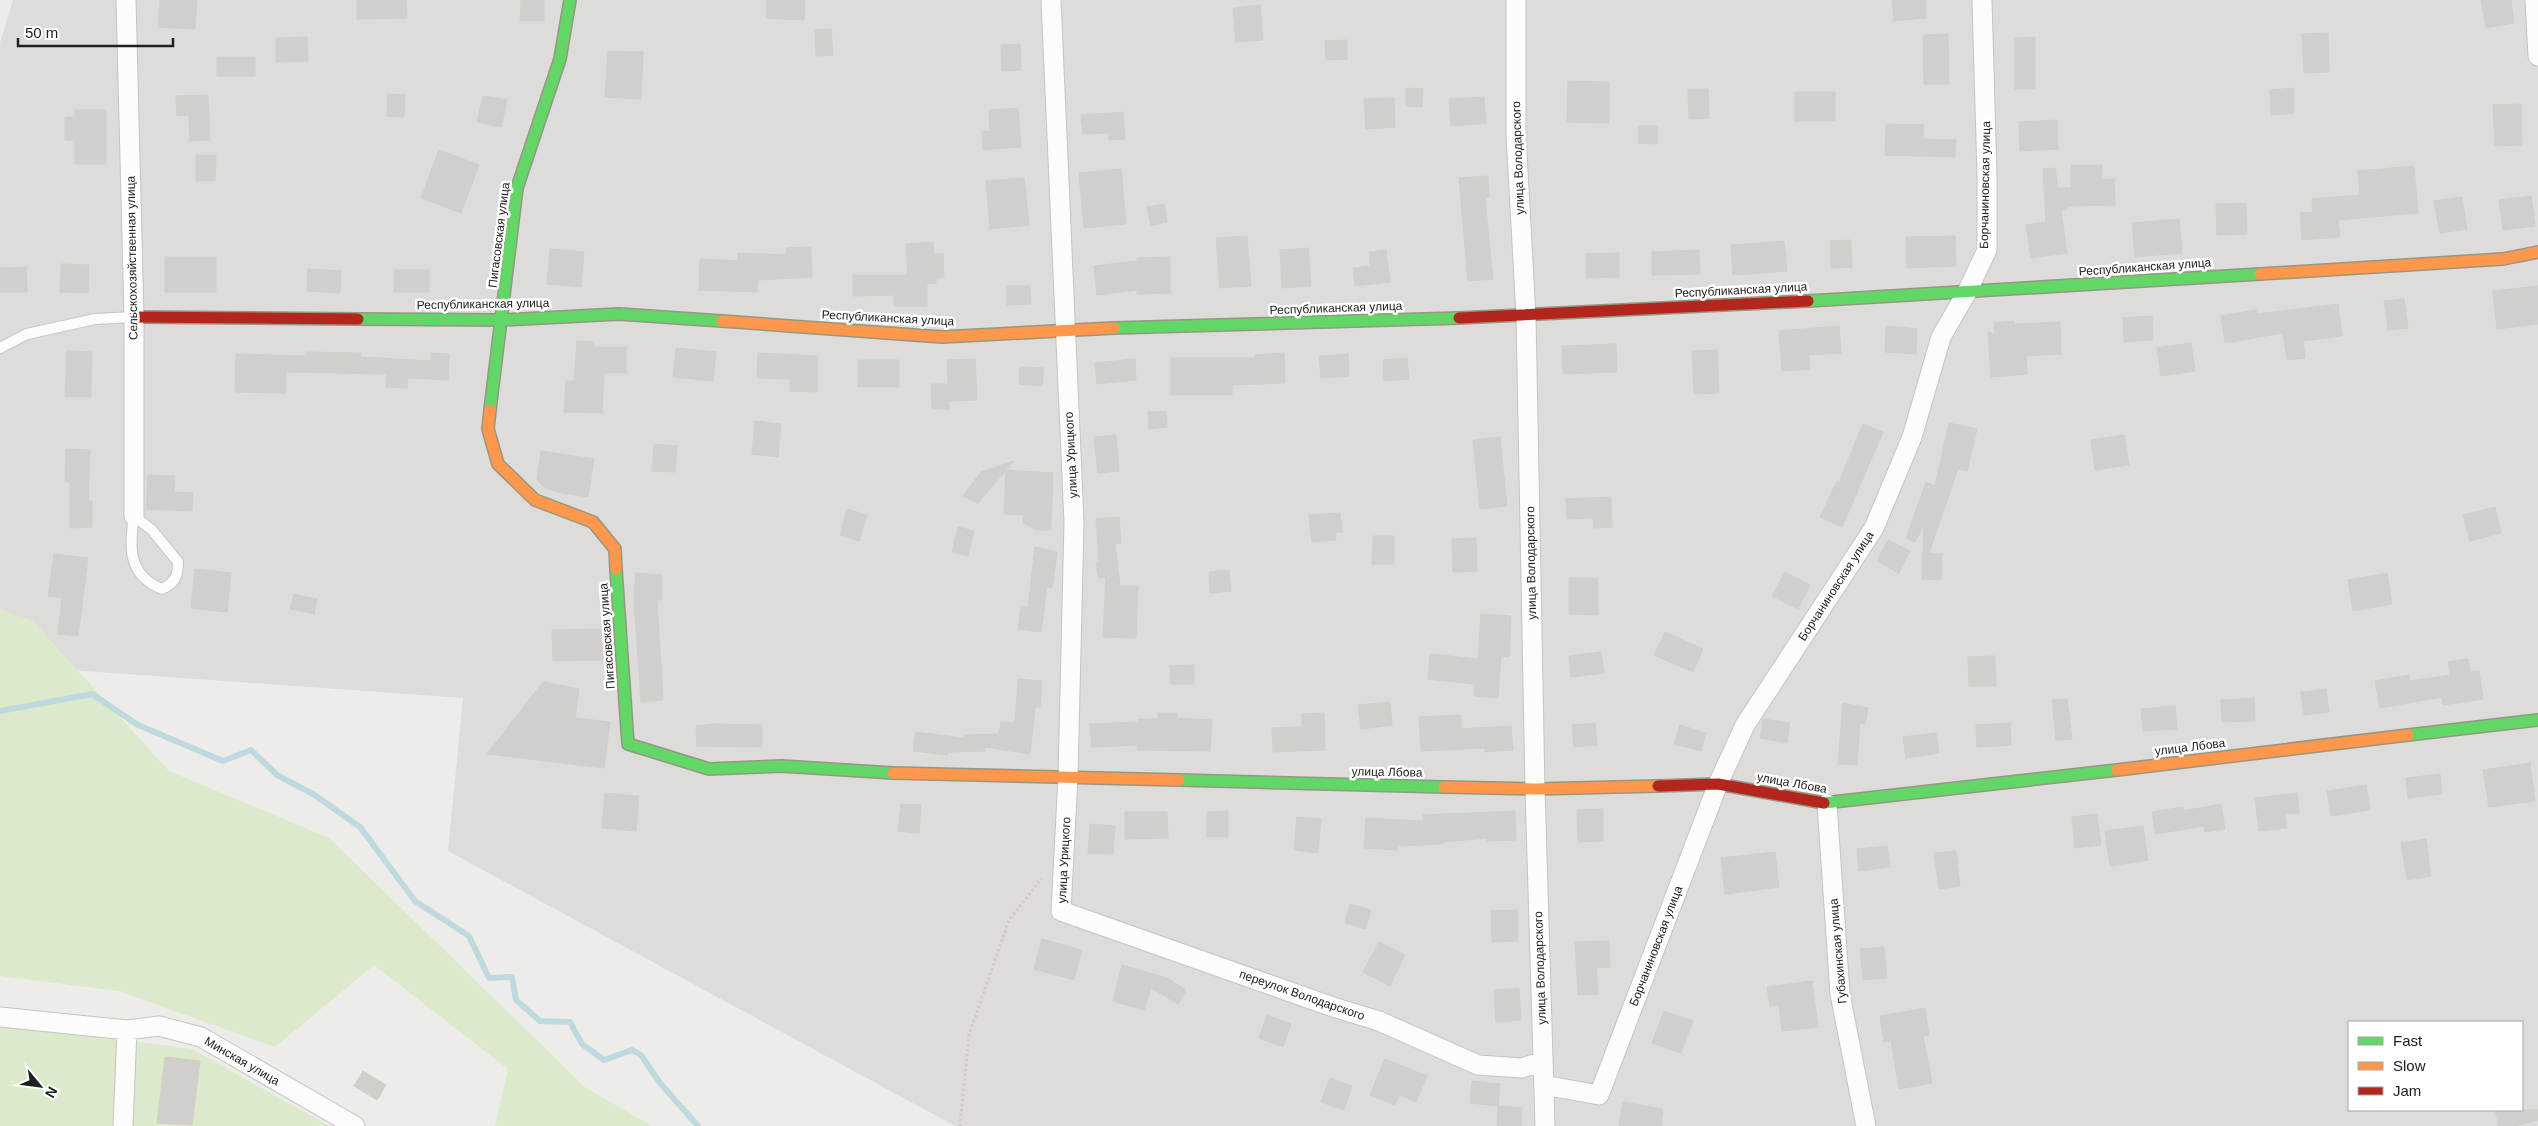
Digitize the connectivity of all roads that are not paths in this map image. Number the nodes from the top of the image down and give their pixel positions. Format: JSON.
{"nodes":[{"id":1,"x":126,"y":0,"type":"edge"},
{"id":2,"x":570,"y":0,"type":"edge"},
{"id":3,"x":1051,"y":0,"type":"edge"},
{"id":4,"x":1516,"y":0,"type":"edge"},
{"id":5,"x":1982,"y":0,"type":"edge"},
{"id":6,"x":2535,"y":0,"type":"edge"},
{"id":7,"x":2538,"y":56,"type":"edge"},
{"id":8,"x":2538,"y":252,"type":"edge"},
{"id":9,"x":1967,"y":292,"type":"junction"},
{"id":10,"x":1526,"y":316,"type":"junction"},
{"id":11,"x":134,"y":317,"type":"junction"},
{"id":12,"x":502,"y":320,"type":"junction"},
{"id":13,"x":1065,"y":330,"type":"junction"},
{"id":14,"x":0,"y":348,"type":"edge"},
{"id":15,"x":134,"y":516,"type":"junction"},
{"id":16,"x":2538,"y":720,"type":"edge"},
{"id":17,"x":628,"y":744,"type":"joint"},
{"id":18,"x":1068,"y":777,"type":"junction"},
{"id":19,"x":1718,"y":784,"type":"junction"},
{"id":20,"x":1535,"y":789,"type":"junction"},
{"id":21,"x":1827,"y":804,"type":"junction"},
{"id":22,"x":1061,"y":911,"type":"joint"},
{"id":23,"x":0,"y":1017,"type":"edge"},
{"id":24,"x":127,"y":1030,"type":"junction"},
{"id":25,"x":1543,"y":1061,"type":"junction"},
{"id":26,"x":1544,"y":1085,"type":"junction"},
{"id":27,"x":123,"y":1126,"type":"edge"},
{"id":28,"x":355,"y":1126,"type":"edge"},
{"id":29,"x":1545,"y":1126,"type":"edge"},
{"id":30,"x":1866,"y":1126,"type":"edge"}],
"edges":[{"from":1,"to":11,"type":"street","name":"Сельскохозяйственная улица"},
{"from":2,"to":12,"type":"street","name":"Пигасовская улица"},
{"from":3,"to":13,"type":"street","name":"улица Урицкого"},
{"from":4,"to":10,"type":"street","name":"улица Володарского"},
{"from":5,"to":9,"type":"street","name":"Борчаниновская улица"},
{"from":6,"to":7,"type":"street"},
{"from":8,"to":9,"type":"street","name":"Республиканская улица"},
{"from":9,"to":10,"type":"street","name":"Республиканская улица"},
{"from":9,"to":19,"type":"street","name":"Борчаниновская улица"},
{"from":10,"to":13,"type":"street","name":"Республиканская улица"},
{"from":10,"to":20,"type":"street","name":"улица Володарского"},
{"from":11,"to":12,"type":"street","name":"Республиканская улица"},
{"from":11,"to":14,"type":"lane"},
{"from":11,"to":15,"type":"street","name":"Сельскохозяйственная улица"},
{"from":12,"to":13,"type":"street","name":"Республиканская улица"},
{"from":12,"to":17,"type":"street","name":"Пигасовская улица"},
{"from":13,"to":18,"type":"street","name":"улица Урицкого"},
{"from":15,"to":15,"type":"lane"},
{"from":16,"to":21,"type":"street","name":"улица Лбова"},
{"from":17,"to":18,"type":"street","name":"улица Лбова"},
{"from":18,"to":20,"type":"street","name":"улица Лбова"},
{"from":18,"to":22,"type":"street","name":"улица Урицкого"},
{"from":19,"to":20,"type":"street","name":"улица Лбова"},
{"from":19,"to":21,"type":"street","name":"улица Лбова"},
{"from":19,"to":26,"type":"street","name":"Борчаниновская улица"},
{"from":20,"to":25,"type":"street","name":"улица Володарского"},
{"from":21,"to":30,"type":"street","name":"Губахинская улица"},
{"from":22,"to":25,"type":"street","name":"переулок Володарского"},
{"from":23,"to":24,"type":"street","name":"Минская улица"},
{"from":24,"to":27,"type":"street"},
{"from":24,"to":28,"type":"street","name":"Минская улица"},
{"from":25,"to":26,"type":"street","name":"улица Володарского"},
{"from":26,"to":29,"type":"street","name":"улица Володарского"}]}
